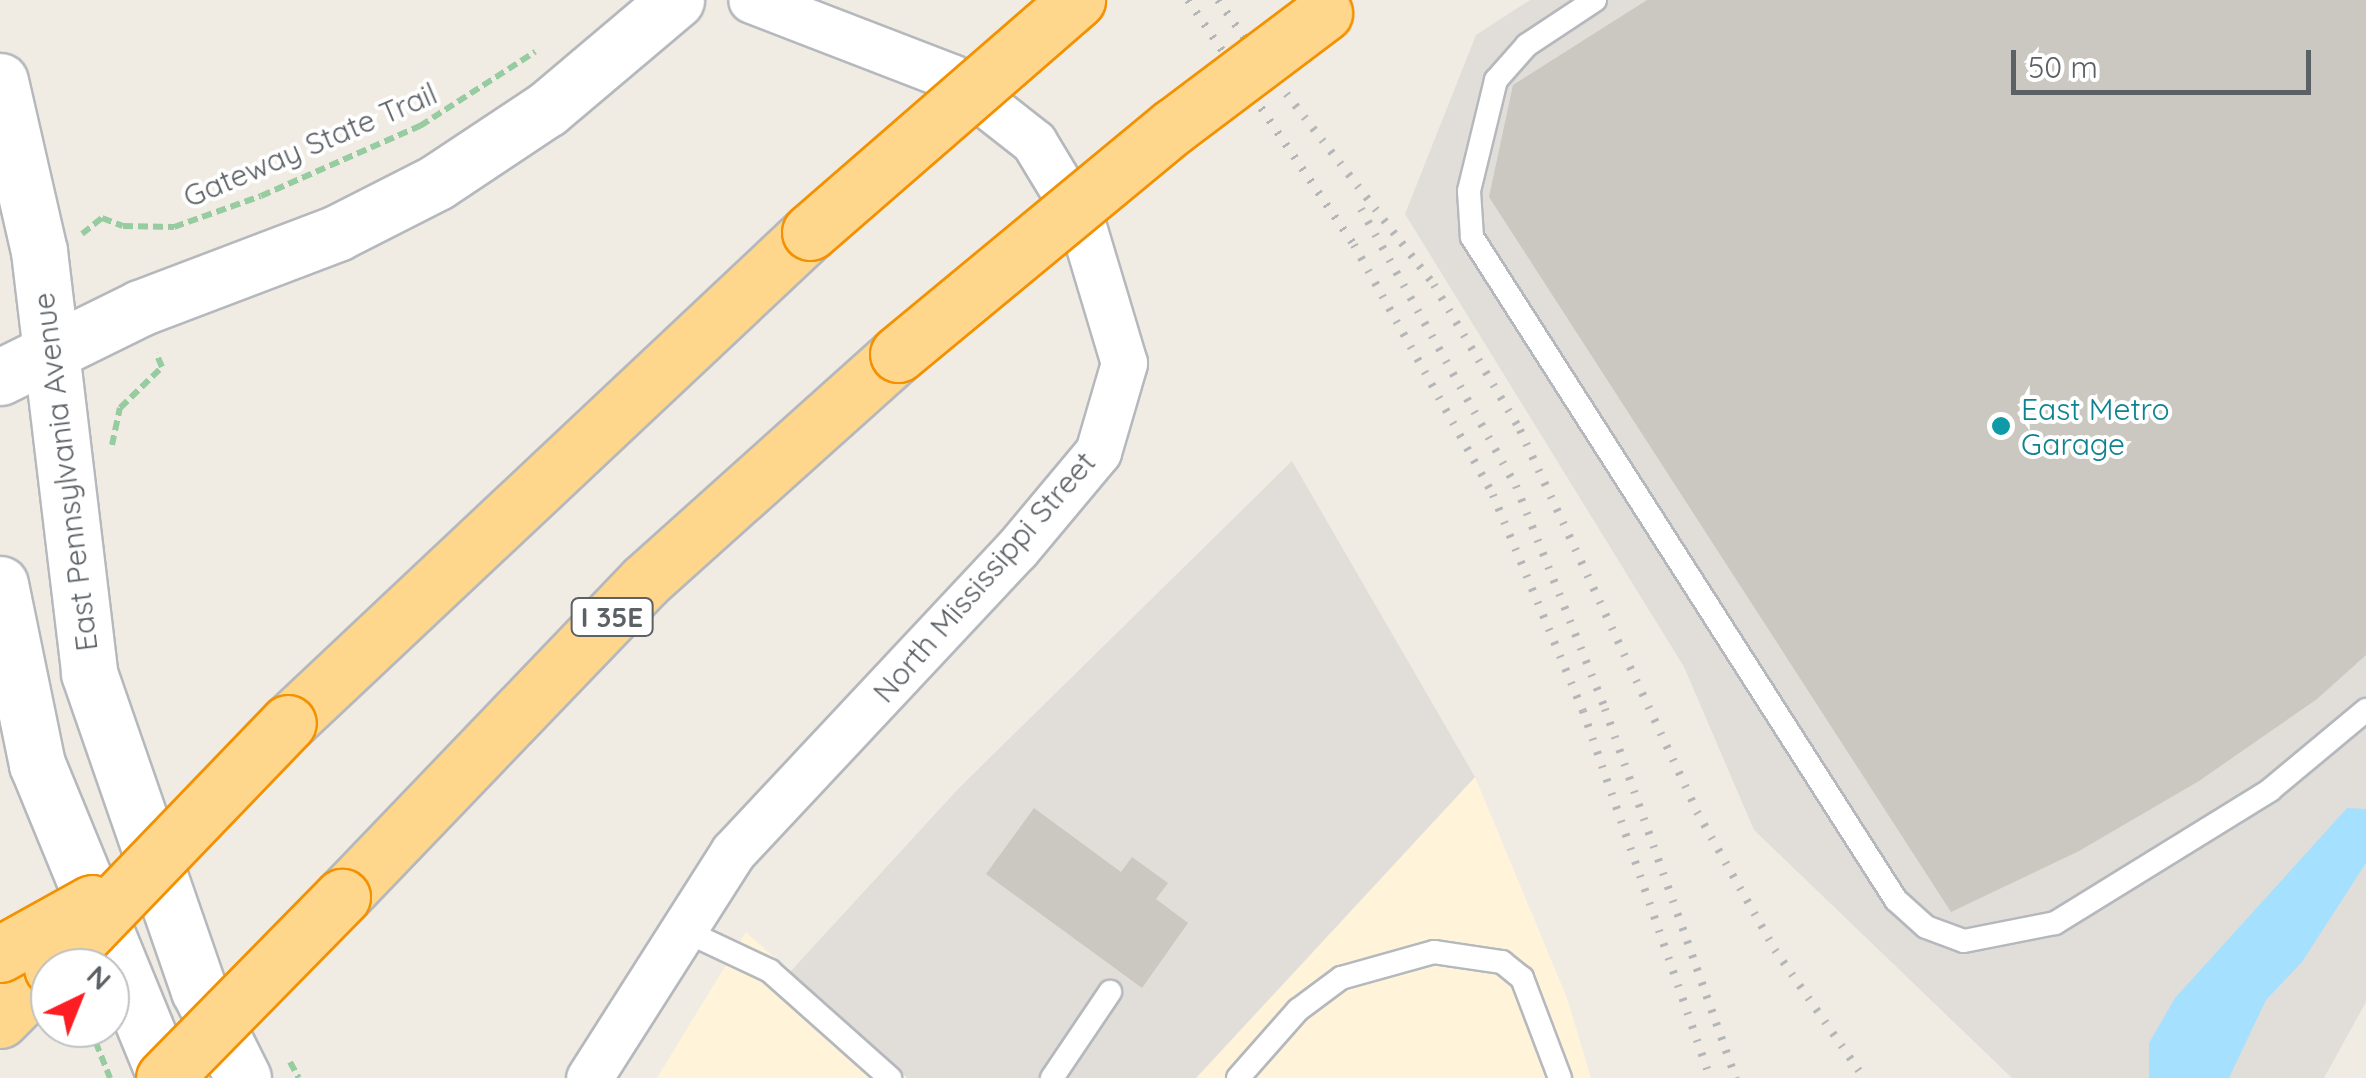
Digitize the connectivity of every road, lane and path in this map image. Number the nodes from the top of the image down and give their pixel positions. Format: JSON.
{"nodes":[{"id":1,"x":676,"y":0,"type":"edge"},
{"id":2,"x":751,"y":0,"type":"edge"},
{"id":3,"x":1077,"y":0,"type":"edge"},
{"id":4,"x":1596,"y":0,"type":"edge"},
{"id":5,"x":1333,"y":6,"type":"edge"},
{"id":6,"x":547,"y":43,"type":"dead end"},
{"id":7,"x":0,"y":81,"type":"edge"},
{"id":8,"x":102,"y":218,"type":"dead end"},
{"id":9,"x":49,"y":349,"type":"junction"},
{"id":10,"x":155,"y":352,"type":"dead end"},
{"id":11,"x":0,"y":378,"type":"edge"},
{"id":12,"x":113,"y":464,"type":"dead end"},
{"id":13,"x":0,"y":584,"type":"edge"},
{"id":14,"x":2366,"y":710,"type":"edge"},
{"id":15,"x":147,"y":872,"type":"junction"},
{"id":16,"x":683,"y":930,"type":"junction"},
{"id":17,"x":72,"y":948,"type":"edge"},
{"id":18,"x":0,"y":954,"type":"edge"},
{"id":19,"x":30,"y":990,"type":"edge"},
{"id":20,"x":1110,"y":992,"type":"dead end"},
{"id":21,"x":0,"y":1020,"type":"edge"},
{"id":22,"x":98,"y":1048,"type":"edge"},
{"id":23,"x":263,"y":1064,"type":"edge"},
{"id":24,"x":110,"y":1078,"type":"edge"},
{"id":25,"x":165,"y":1078,"type":"edge"},
{"id":26,"x":299,"y":1078,"type":"edge"},
{"id":27,"x":588,"y":1078,"type":"edge"},
{"id":28,"x":890,"y":1078,"type":"edge"},
{"id":29,"x":1052,"y":1078,"type":"edge"},
{"id":30,"x":1238,"y":1078,"type":"edge"},
{"id":31,"x":1560,"y":1078,"type":"edge"}],
"edges":[{"from":1,"to":9,"type":"main road"},
{"from":2,"to":16,"type":"street","name":"North Mississippi Street"},
{"from":3,"to":15,"type":"highway","bridge":true},
{"from":4,"to":14,"type":"lane"},
{"from":5,"to":25,"type":"highway","number":"I 35E","bridge":true},
{"from":6,"to":8,"type":"path","name":"Gateway State Trail"},
{"from":7,"to":9,"type":"main road","name":"East Pennsylvania Avenue"},
{"from":9,"to":11,"type":"main road"},
{"from":9,"to":23,"type":"main road","name":"East Pennsylvania Avenue"},
{"from":10,"to":12,"type":"path"},
{"from":13,"to":25,"type":"main road"},
{"from":15,"to":17,"type":"highway","bridge":true},
{"from":15,"to":18,"type":"highway","bridge":true},
{"from":16,"to":27,"type":"street","name":"North Mississippi Street"},
{"from":16,"to":28,"type":"lane"},
{"from":19,"to":21,"type":"highway"},
{"from":20,"to":29,"type":"lane"},
{"from":22,"to":24,"type":"path"},
{"from":23,"to":26,"type":"path"},
{"from":30,"to":31,"type":"lane"}]}
